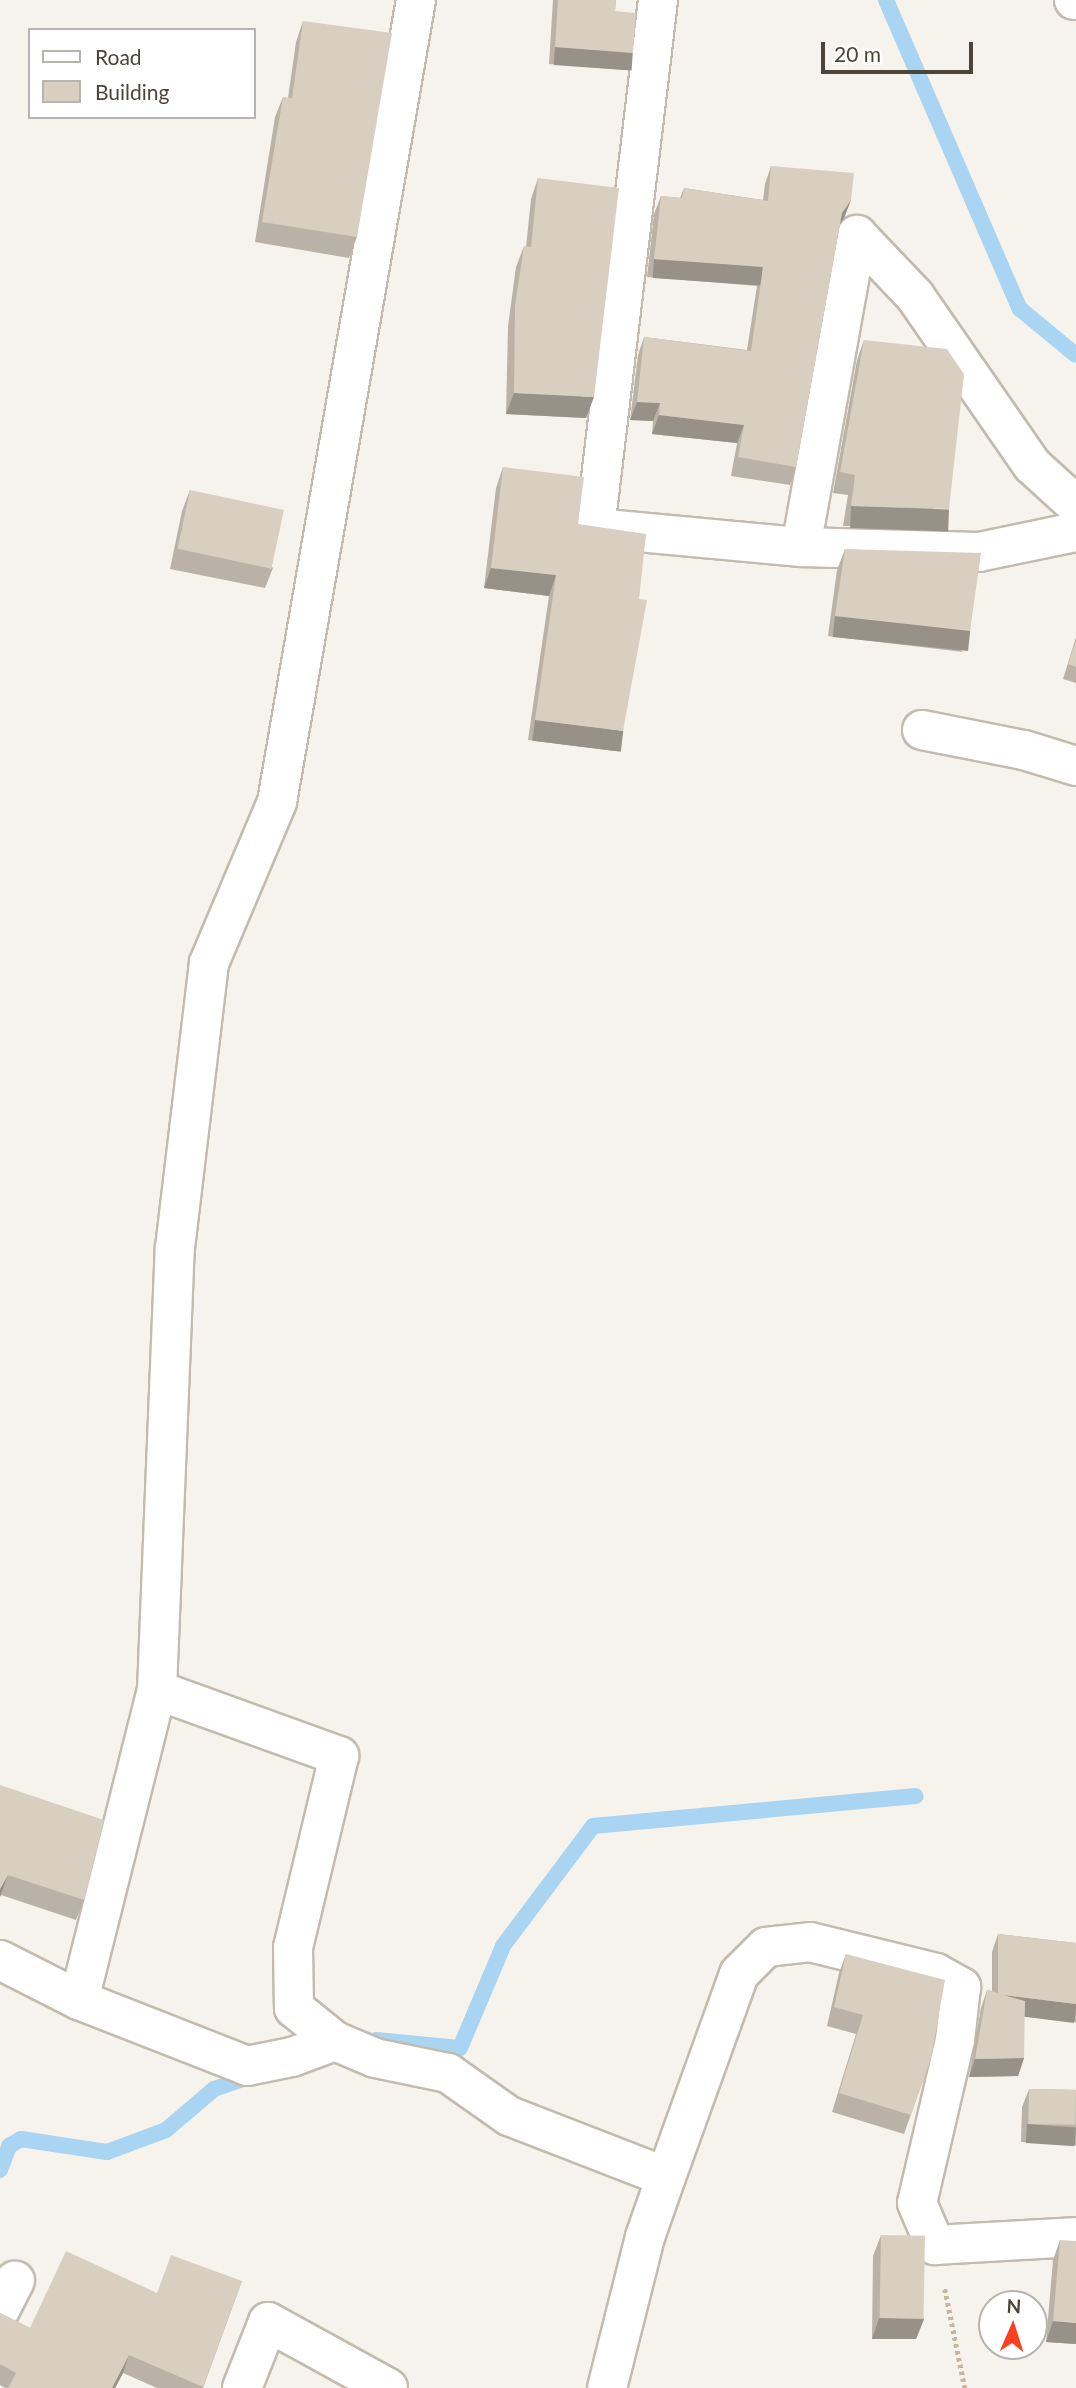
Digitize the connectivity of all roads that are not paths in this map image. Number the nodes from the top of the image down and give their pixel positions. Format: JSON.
{"nodes":[{"id":1,"x":416,"y":0,"type":"edge"},
{"id":2,"x":658,"y":0,"type":"edge"},
{"id":3,"x":1076,"y":505,"type":"edge"},
{"id":4,"x":1076,"y":532,"type":"edge"},
{"id":5,"x":801,"y":547,"type":"junction"},
{"id":6,"x":922,"y":730,"type":"dead end"},
{"id":7,"x":1076,"y":766,"type":"edge"},
{"id":8,"x":158,"y":1690,"type":"junction"},
{"id":9,"x":0,"y":1960,"type":"edge"},
{"id":10,"x":79,"y":2000,"type":"junction"},
{"id":11,"x":335,"y":2041,"type":"junction"},
{"id":12,"x":666,"y":2177,"type":"junction"},
{"id":13,"x":1076,"y":2237,"type":"edge"},
{"id":14,"x":242,"y":2388,"type":"edge"},
{"id":15,"x":388,"y":2388,"type":"edge"},
{"id":16,"x":607,"y":2388,"type":"edge"}],
"edges":[{"from":1,"to":8,"type":"street"},
{"from":2,"to":5,"type":"street"},
{"from":3,"to":5,"type":"street"},
{"from":4,"to":5,"type":"street"},
{"from":6,"to":7,"type":"street"},
{"from":8,"to":10,"type":"street"},
{"from":8,"to":11,"type":"street"},
{"from":9,"to":10,"type":"street"},
{"from":10,"to":11,"type":"street"},
{"from":11,"to":12,"type":"street"},
{"from":12,"to":13,"type":"street"},
{"from":12,"to":16,"type":"street"},
{"from":14,"to":15,"type":"street"}]}
